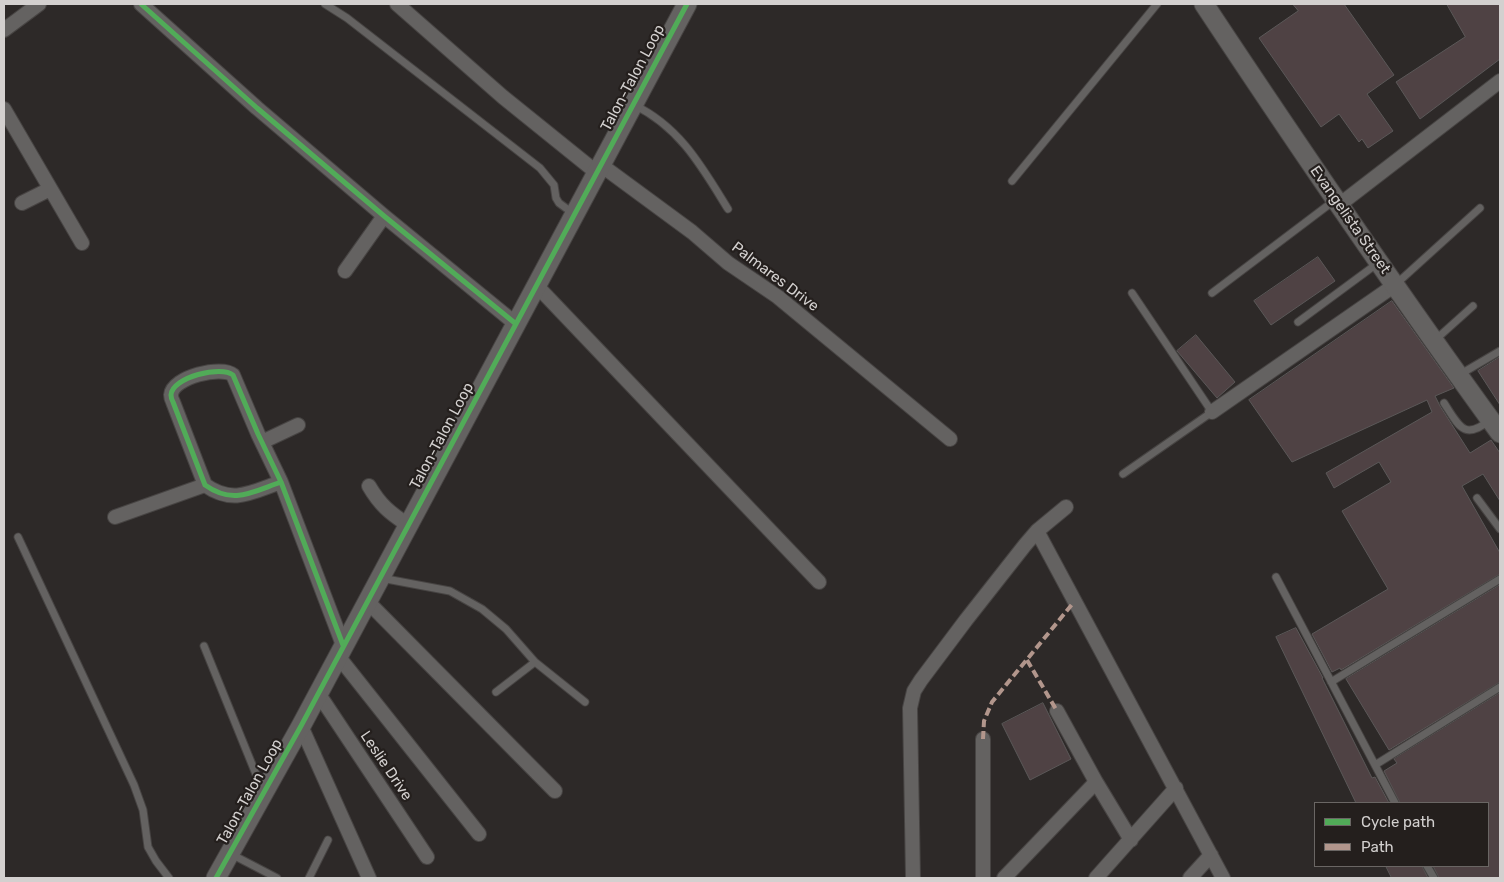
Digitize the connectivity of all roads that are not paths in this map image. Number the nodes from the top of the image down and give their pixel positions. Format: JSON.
{"nodes":[{"id":1,"x":40,"y":4,"type":"edge"},
{"id":2,"x":141,"y":4,"type":"edge"},
{"id":3,"x":325,"y":4,"type":"edge"},
{"id":4,"x":397,"y":4,"type":"edge"},
{"id":5,"x":687,"y":4,"type":"edge"},
{"id":6,"x":1157,"y":4,"type":"edge"},
{"id":7,"x":1204,"y":4,"type":"edge"},
{"id":8,"x":4,"y":30,"type":"edge"},
{"id":9,"x":1500,"y":82,"type":"edge"},
{"id":10,"x":632,"y":105,"type":"junction"},
{"id":11,"x":4,"y":109,"type":"edge"},
{"id":12,"x":599,"y":169,"type":"junction"},
{"id":13,"x":1012,"y":181,"type":"dead end"},
{"id":14,"x":50,"y":189,"type":"junction"},
{"id":15,"x":1337,"y":202,"type":"junction"},
{"id":16,"x":22,"y":203,"type":"dead end"},
{"id":17,"x":1480,"y":208,"type":"dead end"},
{"id":18,"x":728,"y":209,"type":"dead end"},
{"id":19,"x":574,"y":214,"type":"junction"},
{"id":20,"x":384,"y":216,"type":"junction"},
{"id":21,"x":82,"y":243,"type":"dead end"},
{"id":22,"x":1379,"y":262,"type":"junction"},
{"id":23,"x":345,"y":271,"type":"dead end"},
{"id":24,"x":536,"y":285,"type":"junction"},
{"id":25,"x":1395,"y":285,"type":"junction"},
{"id":26,"x":1132,"y":293,"type":"dead end"},
{"id":27,"x":1212,"y":293,"type":"dead end"},
{"id":28,"x":1473,"y":306,"type":"dead end"},
{"id":29,"x":1298,"y":322,"type":"dead end"},
{"id":30,"x":516,"y":324,"type":"junction"},
{"id":31,"x":1434,"y":341,"type":"junction"},
{"id":32,"x":1500,"y":351,"type":"edge"},
{"id":33,"x":1458,"y":376,"type":"junction"},
{"id":34,"x":1444,"y":403,"type":"dead end"},
{"id":35,"x":1212,"y":412,"type":"junction"},
{"id":36,"x":298,"y":425,"type":"dead end"},
{"id":37,"x":1495,"y":427,"type":"edge"},
{"id":38,"x":950,"y":439,"type":"dead end"},
{"id":39,"x":262,"y":442,"type":"junction"},
{"id":40,"x":1123,"y":474,"type":"dead end"},
{"id":41,"x":281,"y":482,"type":"junction"},
{"id":42,"x":205,"y":485,"type":"junction"},
{"id":43,"x":369,"y":486,"type":"dead end"},
{"id":44,"x":1477,"y":498,"type":"dead end"},
{"id":45,"x":1066,"y":507,"type":"dead end"},
{"id":46,"x":115,"y":517,"type":"dead end"},
{"id":47,"x":408,"y":525,"type":"junction"},
{"id":48,"x":1500,"y":529,"type":"edge"},
{"id":49,"x":1037,"y":531,"type":"junction"},
{"id":50,"x":18,"y":537,"type":"dead end"},
{"id":51,"x":380,"y":577,"type":"junction"},
{"id":52,"x":1276,"y":577,"type":"dead end"},
{"id":53,"x":1500,"y":579,"type":"edge"},
{"id":54,"x":819,"y":582,"type":"dead end"},
{"id":55,"x":367,"y":600,"type":"junction"},
{"id":56,"x":204,"y":646,"type":"dead end"},
{"id":57,"x":340,"y":651,"type":"junction"},
{"id":58,"x":535,"y":662,"type":"junction"},
{"id":59,"x":1331,"y":682,"type":"junction"},
{"id":60,"x":1500,"y":687,"type":"edge"},
{"id":61,"x":496,"y":692,"type":"dead end"},
{"id":62,"x":318,"y":693,"type":"junction"},
{"id":63,"x":585,"y":702,"type":"dead end"},
{"id":64,"x":1057,"y":711,"type":"dead end"},
{"id":65,"x":301,"y":726,"type":"junction"},
{"id":66,"x":983,"y":740,"type":"dead end"},
{"id":67,"x":1375,"y":765,"type":"junction"},
{"id":68,"x":1096,"y":782,"type":"junction"},
{"id":69,"x":1176,"y":788,"type":"junction"},
{"id":70,"x":555,"y":791,"type":"dead end"},
{"id":71,"x":264,"y":792,"type":"junction"},
{"id":72,"x":1394,"y":802,"type":"edge"},
{"id":73,"x":479,"y":834,"type":"dead end"},
{"id":74,"x":328,"y":840,"type":"dead end"},
{"id":75,"x":1131,"y":840,"type":"junction"},
{"id":76,"x":231,"y":854,"type":"junction"},
{"id":77,"x":1211,"y":855,"type":"junction"},
{"id":78,"x":427,"y":857,"type":"dead end"},
{"id":79,"x":1428,"y":867,"type":"edge"},
{"id":80,"x":169,"y":878,"type":"edge"},
{"id":81,"x":216,"y":878,"type":"edge"},
{"id":82,"x":277,"y":878,"type":"edge"},
{"id":83,"x":309,"y":878,"type":"edge"},
{"id":84,"x":369,"y":878,"type":"edge"},
{"id":85,"x":913,"y":878,"type":"edge"},
{"id":86,"x":983,"y":878,"type":"edge"},
{"id":87,"x":1004,"y":878,"type":"edge"},
{"id":88,"x":1096,"y":878,"type":"edge"},
{"id":89,"x":1190,"y":878,"type":"edge"},
{"id":90,"x":1223,"y":878,"type":"edge"},
{"id":91,"x":1434,"y":878,"type":"edge"}],
"edges":[{"from":1,"to":8,"type":"street"},
{"from":2,"to":20,"type":"street"},
{"from":3,"to":19,"type":"lane"},
{"from":4,"to":12,"type":"street","name":"Palmares Drive"},
{"from":5,"to":10,"type":"street","name":"Talon-Talon Loop"},
{"from":6,"to":13,"type":"lane"},
{"from":7,"to":15,"type":"street","name":"Evangelista Street"},
{"from":9,"to":15,"type":"street"},
{"from":10,"to":12,"type":"street","name":"Talon-Talon Loop"},
{"from":10,"to":18,"type":"lane"},
{"from":11,"to":14,"type":"street"},
{"from":12,"to":19,"type":"street","name":"Talon-Talon Loop"},
{"from":12,"to":38,"type":"street","name":"Palmares Drive"},
{"from":14,"to":16,"type":"street"},
{"from":14,"to":21,"type":"street"},
{"from":15,"to":22,"type":"street","name":"Evangelista Street"},
{"from":15,"to":27,"type":"lane"},
{"from":17,"to":25,"type":"lane"},
{"from":19,"to":24,"type":"street","name":"Talon-Talon Loop"},
{"from":20,"to":23,"type":"street"},
{"from":20,"to":30,"type":"street"},
{"from":22,"to":25,"type":"street","name":"Evangelista Street"},
{"from":22,"to":29,"type":"lane"},
{"from":24,"to":30,"type":"street","name":"Talon-Talon Loop"},
{"from":24,"to":54,"type":"street"},
{"from":25,"to":31,"type":"street","name":"Evangelista Street"},
{"from":25,"to":35,"type":"street"},
{"from":26,"to":35,"type":"lane"},
{"from":28,"to":31,"type":"lane"},
{"from":30,"to":47,"type":"street","name":"Talon-Talon Loop"},
{"from":31,"to":33,"type":"street","name":"Evangelista Street"},
{"from":32,"to":33,"type":"lane"},
{"from":33,"to":37,"type":"street","name":"Evangelista Street"},
{"from":34,"to":37,"type":"lane"},
{"from":35,"to":40,"type":"lane"},
{"from":36,"to":39,"type":"street"},
{"from":39,"to":41,"type":"street"},
{"from":39,"to":42,"type":"street"},
{"from":41,"to":42,"type":"street"},
{"from":41,"to":57,"type":"street"},
{"from":42,"to":46,"type":"street"},
{"from":43,"to":47,"type":"street"},
{"from":44,"to":48,"type":"lane"},
{"from":45,"to":49,"type":"street"},
{"from":47,"to":51,"type":"street","name":"Talon-Talon Loop"},
{"from":49,"to":69,"type":"street"},
{"from":49,"to":85,"type":"street"},
{"from":50,"to":80,"type":"lane"},
{"from":51,"to":55,"type":"street","name":"Talon-Talon Loop"},
{"from":51,"to":58,"type":"lane"},
{"from":52,"to":59,"type":"lane"},
{"from":53,"to":59,"type":"lane"},
{"from":55,"to":57,"type":"street","name":"Talon-Talon Loop"},
{"from":55,"to":70,"type":"street"},
{"from":56,"to":71,"type":"lane"},
{"from":57,"to":62,"type":"street","name":"Talon-Talon Loop"},
{"from":57,"to":73,"type":"street"},
{"from":58,"to":61,"type":"lane"},
{"from":58,"to":63,"type":"lane"},
{"from":59,"to":67,"type":"lane"},
{"from":60,"to":67,"type":"lane"},
{"from":62,"to":65,"type":"street","name":"Talon-Talon Loop"},
{"from":62,"to":78,"type":"street","name":"Leslie Drive"},
{"from":64,"to":68,"type":"street"},
{"from":65,"to":71,"type":"street","name":"Talon-Talon Loop"},
{"from":65,"to":84,"type":"street"},
{"from":66,"to":86,"type":"street"},
{"from":67,"to":72,"type":"lane"},
{"from":68,"to":75,"type":"street"},
{"from":68,"to":87,"type":"street"},
{"from":69,"to":75,"type":"street"},
{"from":69,"to":77,"type":"street"},
{"from":71,"to":76,"type":"street","name":"Talon-Talon Loop"},
{"from":74,"to":83,"type":"lane"},
{"from":75,"to":88,"type":"street"},
{"from":76,"to":81,"type":"street","name":"Talon-Talon Loop"},
{"from":76,"to":82,"type":"lane"},
{"from":77,"to":89,"type":"street"},
{"from":77,"to":90,"type":"street"},
{"from":79,"to":91,"type":"lane"}]}
